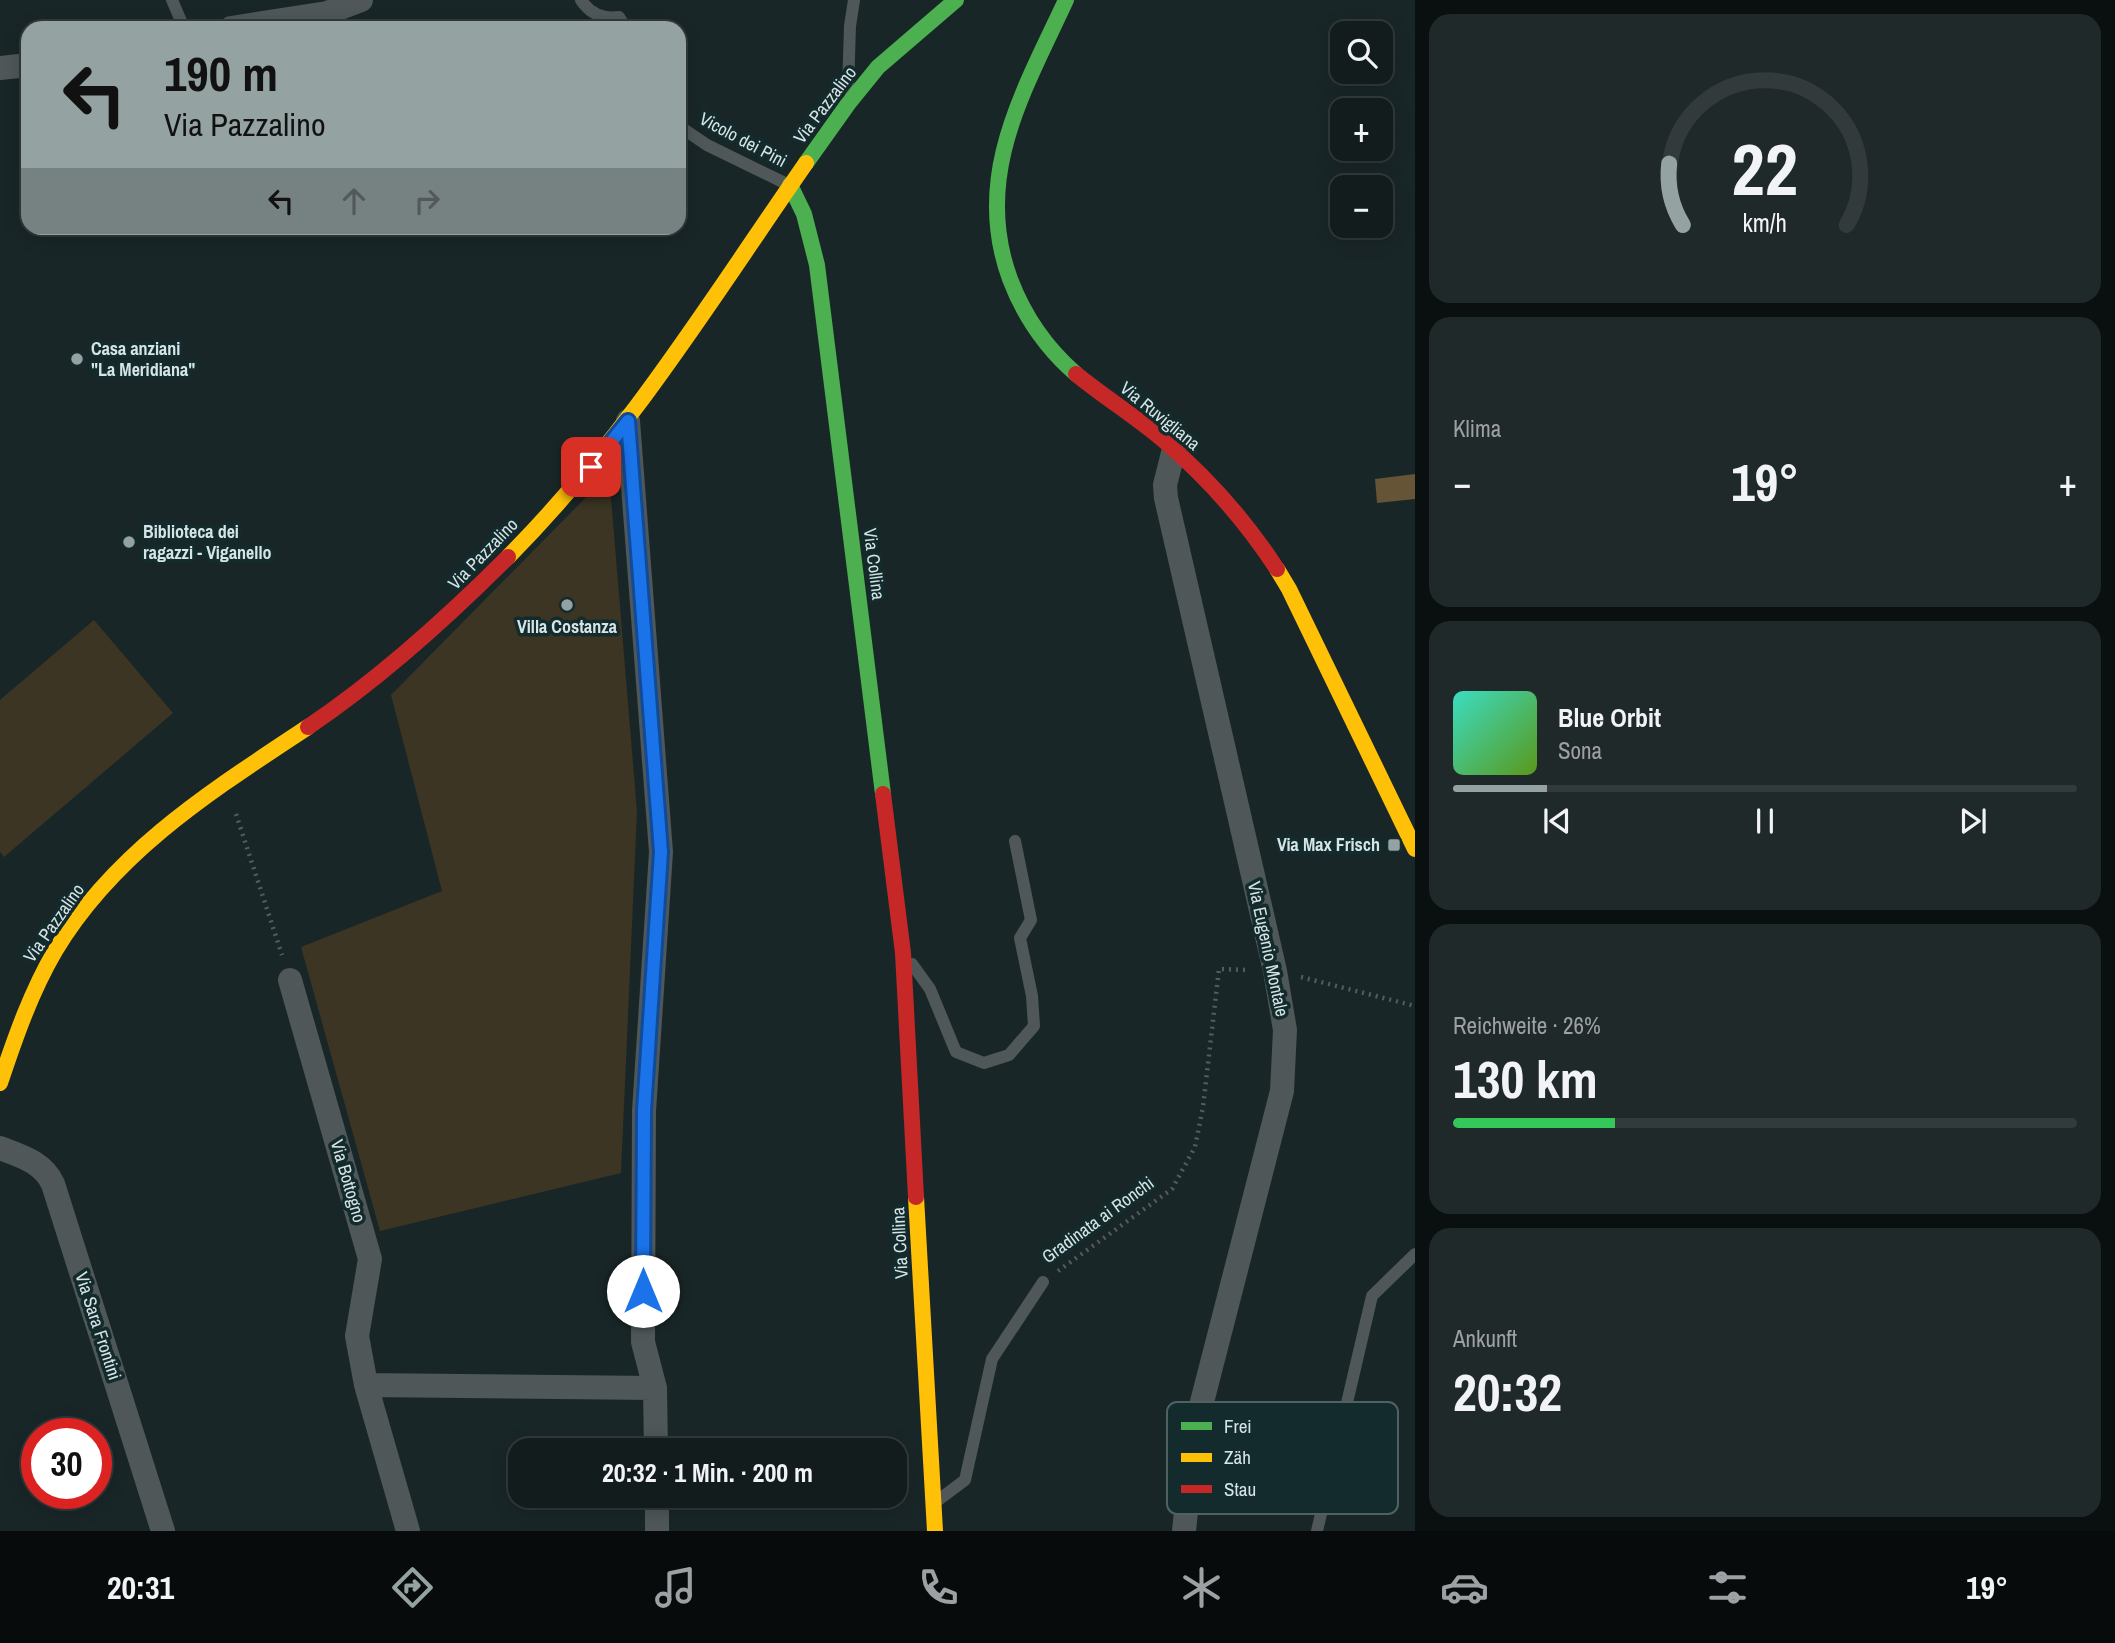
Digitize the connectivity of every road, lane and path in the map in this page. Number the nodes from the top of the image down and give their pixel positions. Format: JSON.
{"nodes":[{"id":1,"x":172,"y":0,"type":"edge"},
{"id":2,"x":361,"y":0,"type":"edge"},
{"id":3,"x":581,"y":0,"type":"edge"},
{"id":4,"x":854,"y":0,"type":"edge"},
{"id":5,"x":956,"y":0,"type":"edge"},
{"id":6,"x":1066,"y":0,"type":"edge"},
{"id":7,"x":181,"y":21,"type":"edge"},
{"id":8,"x":276,"y":21,"type":"edge"},
{"id":9,"x":622,"y":21,"type":"edge"},
{"id":10,"x":21,"y":66,"type":"edge"},
{"id":11,"x":0,"y":68,"type":"edge"},
{"id":12,"x":848,"y":104,"type":"junction"},
{"id":13,"x":686,"y":131,"type":"edge"},
{"id":14,"x":790,"y":185,"type":"junction"},
{"id":15,"x":628,"y":421,"type":"junction"},
{"id":16,"x":1174,"y":449,"type":"junction"},
{"id":17,"x":227,"y":783,"type":"junction"},
{"id":18,"x":1016,"y":841,"type":"dead end"},
{"id":19,"x":1415,"y":849,"type":"edge"},
{"id":20,"x":903,"y":953,"type":"junction"},
{"id":21,"x":1275,"y":971,"type":"junction"},
{"id":22,"x":290,"y":980,"type":"joint"},
{"id":23,"x":1415,"y":1006,"type":"edge"},
{"id":24,"x":0,"y":1083,"type":"edge"},
{"id":25,"x":0,"y":1148,"type":"edge"},
{"id":26,"x":1415,"y":1254,"type":"edge"},
{"id":27,"x":1043,"y":1282,"type":"joint"},
{"id":28,"x":366,"y":1385,"type":"junction"},
{"id":29,"x":655,"y":1388,"type":"junction"},
{"id":30,"x":1202,"y":1402,"type":"edge"},
{"id":31,"x":1347,"y":1402,"type":"edge"},
{"id":32,"x":656,"y":1438,"type":"edge"},
{"id":33,"x":934,"y":1504,"type":"junction"},
{"id":34,"x":657,"y":1508,"type":"edge"},
{"id":35,"x":163,"y":1531,"type":"edge"},
{"id":36,"x":408,"y":1531,"type":"edge"},
{"id":37,"x":657,"y":1531,"type":"edge"},
{"id":38,"x":935,"y":1531,"type":"edge"}],
"edges":[{"from":1,"to":7,"type":"lane"},
{"from":2,"to":8,"type":"street"},
{"from":3,"to":9,"type":"lane"},
{"from":4,"to":12,"type":"lane"},
{"from":5,"to":12,"type":"main road","name":"Via Pazzalino"},
{"from":6,"to":16,"type":"main road","name":"Via Ruvigliana"},
{"from":10,"to":11,"type":"street"},
{"from":12,"to":14,"type":"main road","name":"Via Pazzalino"},
{"from":13,"to":14,"type":"lane","name":"Vicolo dei Pini"},
{"from":14,"to":15,"type":"main road","name":"Via Pazzalino"},
{"from":14,"to":20,"type":"main road","name":"Via Collina"},
{"from":15,"to":17,"type":"main road","name":"Via Pazzalino"},
{"from":15,"to":29,"type":"street"},
{"from":16,"to":19,"type":"main road","name":"Via Ruvigliana"},
{"from":16,"to":21,"type":"street","name":"Via Eugenio Montale"},
{"from":17,"to":22,"type":"path"},
{"from":17,"to":24,"type":"main road","name":"Via Pazzalino"},
{"from":18,"to":20,"type":"lane","name":"Via Collina"},
{"from":20,"to":33,"type":"main road","name":"Via Collina"},
{"from":21,"to":23,"type":"path","name":"Gradinata ai Ronchi"},
{"from":21,"to":27,"type":"path","name":"Gradinata ai Ronchi"},
{"from":21,"to":30,"type":"street","name":"Via Eugenio Montale"},
{"from":22,"to":28,"type":"street","name":"Via Bottogno"},
{"from":25,"to":35,"type":"street","name":"Via Sara Frontini"},
{"from":26,"to":31,"type":"lane"},
{"from":27,"to":33,"type":"lane","name":"Gradinata ai Ronchi"},
{"from":28,"to":29,"type":"street"},
{"from":28,"to":36,"type":"street","name":"Via Bottogno"},
{"from":29,"to":32,"type":"street"},
{"from":33,"to":38,"type":"main road","name":"Via Collina"},
{"from":34,"to":37,"type":"street"}]}
